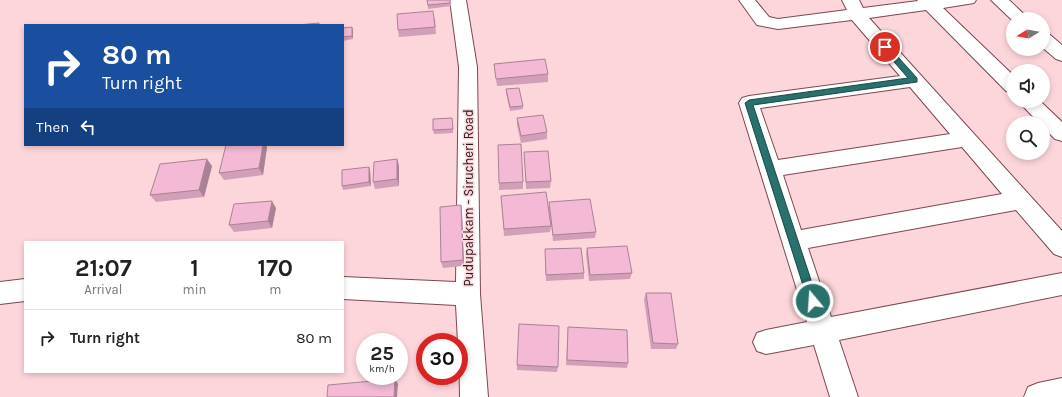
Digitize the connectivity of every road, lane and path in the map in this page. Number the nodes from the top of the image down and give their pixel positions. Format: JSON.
{"nodes":[{"id":1,"x":458,"y":0,"type":"edge"},
{"id":2,"x":747,"y":0,"type":"edge"},
{"id":3,"x":763,"y":0,"type":"edge"},
{"id":4,"x":889,"y":0,"type":"edge"},
{"id":5,"x":968,"y":0,"type":"edge"},
{"id":6,"x":999,"y":0,"type":"edge"},
{"id":7,"x":928,"y":2,"type":"edge"},
{"id":8,"x":854,"y":6,"type":"edge"},
{"id":9,"x":1013,"y":12,"type":"edge"},
{"id":10,"x":1050,"y":44,"type":"edge"},
{"id":11,"x":1062,"y":55,"type":"edge"},
{"id":12,"x":1006,"y":79,"type":"edge"},
{"id":13,"x":914,"y":80,"type":"junction"},
{"id":14,"x":1035,"y":108,"type":"edge"},
{"id":15,"x":1062,"y":134,"type":"edge"},
{"id":16,"x":966,"y":139,"type":"junction"},
{"id":17,"x":770,"y":170,"type":"junction"},
{"id":18,"x":1021,"y":200,"type":"junction"},
{"id":19,"x":793,"y":240,"type":"junction"},
{"id":20,"x":1062,"y":247,"type":"edge"},
{"id":21,"x":1062,"y":284,"type":"edge"},
{"id":22,"x":344,"y":288,"type":"edge"},
{"id":23,"x":24,"y":290,"type":"edge"},
{"id":24,"x":0,"y":292,"type":"edge"},
{"id":25,"x":468,"y":294,"type":"junction"},
{"id":26,"x":823,"y":331,"type":"junction"},
{"id":27,"x":766,"y":342,"type":"dead end"},
{"id":28,"x":1062,"y":392,"type":"edge"},
{"id":29,"x":474,"y":397,"type":"edge"},
{"id":30,"x":844,"y":397,"type":"edge"},
{"id":31,"x":1038,"y":397,"type":"edge"}],
"edges":[{"from":1,"to":25,"type":"street","name":"Pudupakkam - Sirucheri Road"},
{"from":2,"to":8,"type":"street"},
{"from":3,"to":8,"type":"street"},
{"from":4,"to":8,"type":"street"},
{"from":5,"to":7,"type":"street"},
{"from":6,"to":9,"type":"street"},
{"from":7,"to":8,"type":"street"},
{"from":7,"to":12,"type":"street"},
{"from":8,"to":13,"type":"street"},
{"from":10,"to":11,"type":"street"},
{"from":13,"to":16,"type":"street"},
{"from":13,"to":17,"type":"street"},
{"from":14,"to":15,"type":"street"},
{"from":16,"to":17,"type":"street"},
{"from":16,"to":18,"type":"street"},
{"from":17,"to":19,"type":"street"},
{"from":18,"to":19,"type":"street"},
{"from":18,"to":20,"type":"street"},
{"from":19,"to":26,"type":"street"},
{"from":21,"to":26,"type":"street"},
{"from":22,"to":25,"type":"street"},
{"from":23,"to":24,"type":"street"},
{"from":25,"to":29,"type":"street","name":"Pudupakkam - Sirucheri Road"},
{"from":26,"to":27,"type":"street"},
{"from":26,"to":30,"type":"street"},
{"from":28,"to":31,"type":"street"}]}
